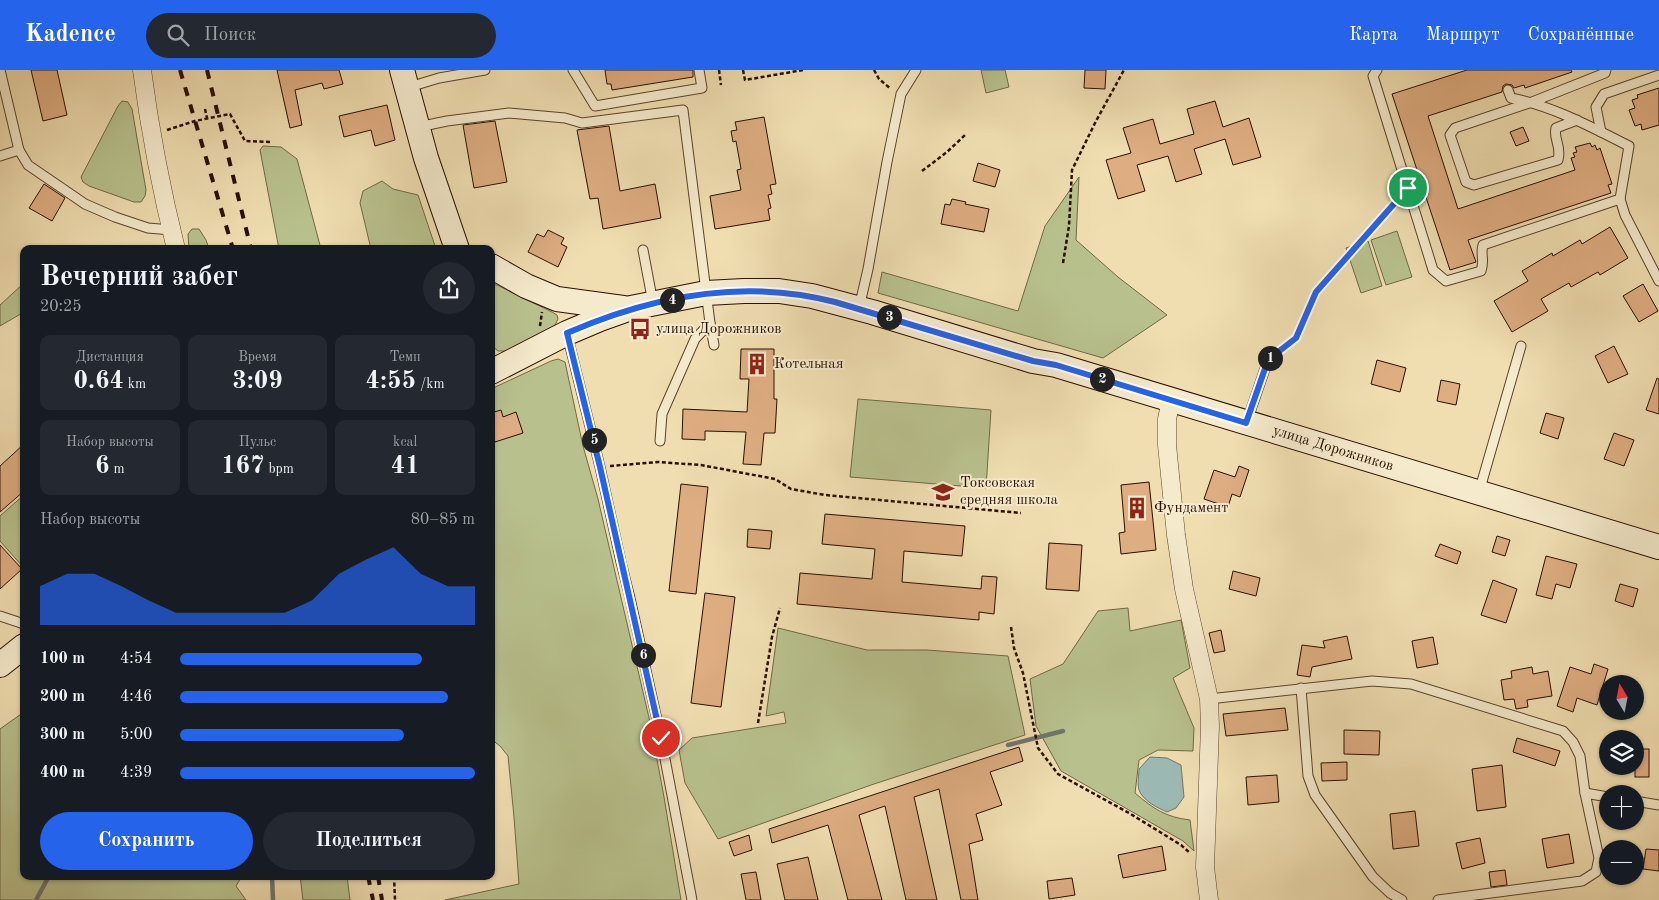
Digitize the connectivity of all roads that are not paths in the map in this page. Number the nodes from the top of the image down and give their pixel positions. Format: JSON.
{"nodes":[{"id":1,"x":0,"y":70,"type":"edge"},
{"id":2,"x":142,"y":70,"type":"edge"},
{"id":3,"x":485,"y":70,"type":"edge"},
{"id":4,"x":573,"y":70,"type":"edge"},
{"id":5,"x":699,"y":70,"type":"edge"},
{"id":6,"x":916,"y":70,"type":"edge"},
{"id":7,"x":1377,"y":70,"type":"edge"},
{"id":8,"x":1606,"y":70,"type":"edge"},
{"id":9,"x":1659,"y":75,"type":"edge"},
{"id":10,"x":404,"y":79,"type":"edge"},
{"id":11,"x":1508,"y":90,"type":"dead end"},
{"id":12,"x":1532,"y":102,"type":"junction"},
{"id":13,"x":1577,"y":120,"type":"junction"},
{"id":14,"x":417,"y":128,"type":"junction"},
{"id":15,"x":1602,"y":132,"type":"junction"},
{"id":16,"x":20,"y":150,"type":"junction"},
{"id":17,"x":0,"y":156,"type":"edge"},
{"id":18,"x":1620,"y":199,"type":"junction"},
{"id":19,"x":171,"y":230,"type":"junction"},
{"id":20,"x":175,"y":245,"type":"edge"},
{"id":21,"x":459,"y":245,"type":"edge"},
{"id":22,"x":643,"y":250,"type":"dead end"},
{"id":23,"x":495,"y":268,"type":"edge"},
{"id":24,"x":1659,"y":281,"type":"edge"},
{"id":25,"x":706,"y":293,"type":"junction"},
{"id":26,"x":549,"y":305,"type":"junction"},
{"id":27,"x":642,"y":306,"type":"junction"},
{"id":28,"x":858,"y":308,"type":"junction"},
{"id":29,"x":710,"y":323,"type":"junction"},
{"id":30,"x":567,"y":333,"type":"junction"},
{"id":31,"x":714,"y":345,"type":"dead end"},
{"id":32,"x":1521,"y":346,"type":"dead end"},
{"id":33,"x":1268,"y":360,"type":"road end"},
{"id":34,"x":495,"y":370,"type":"edge"},
{"id":35,"x":1171,"y":400,"type":"junction"},
{"id":36,"x":1246,"y":423,"type":"junction"},
{"id":37,"x":660,"y":441,"type":"dead end"},
{"id":38,"x":1479,"y":493,"type":"junction"},
{"id":39,"x":1659,"y":547,"type":"edge"},
{"id":40,"x":0,"y":616,"type":"edge"},
{"id":41,"x":20,"y":623,"type":"edge"},
{"id":42,"x":20,"y":649,"type":"edge"},
{"id":43,"x":0,"y":665,"type":"edge"},
{"id":44,"x":1302,"y":688,"type":"junction"},
{"id":45,"x":1209,"y":699,"type":"junction"},
{"id":46,"x":1585,"y":793,"type":"junction"},
{"id":47,"x":1599,"y":795,"type":"edge"},
{"id":48,"x":1644,"y":802,"type":"edge"},
{"id":49,"x":1659,"y":804,"type":"edge"},
{"id":50,"x":692,"y":900,"type":"edge"},
{"id":51,"x":1209,"y":900,"type":"edge"},
{"id":52,"x":1402,"y":900,"type":"edge"},
{"id":53,"x":1438,"y":900,"type":"edge"}],
"edges":[{"from":1,"to":16,"type":"lane"},
{"from":2,"to":19,"type":"street"},
{"from":3,"to":10,"type":"lane"},
{"from":4,"to":5,"type":"lane"},
{"from":6,"to":28,"type":"lane"},
{"from":7,"to":18,"type":"lane"},
{"from":8,"to":12,"type":"lane"},
{"from":9,"to":15,"type":"lane"},
{"from":10,"to":14,"type":"main road"},
{"from":11,"to":12,"type":"lane"},
{"from":12,"to":13,"type":"lane"},
{"from":12,"to":13,"type":"lane"},
{"from":13,"to":15,"type":"lane"},
{"from":14,"to":21,"type":"main road"},
{"from":14,"to":25,"type":"lane"},
{"from":15,"to":18,"type":"lane"},
{"from":16,"to":17,"type":"lane"},
{"from":16,"to":19,"type":"lane"},
{"from":18,"to":24,"type":"lane"},
{"from":19,"to":20,"type":"street"},
{"from":22,"to":27,"type":"lane"},
{"from":23,"to":26,"type":"main road"},
{"from":25,"to":27,"type":"main road","name":"улица Дорожников"},
{"from":25,"to":28,"type":"main road","name":"улица Дорожников"},
{"from":25,"to":29,"type":"lane"},
{"from":26,"to":27,"type":"main road"},
{"from":26,"to":30,"type":"main road"},
{"from":27,"to":30,"type":"main road","name":"улица Дорожников"},
{"from":28,"to":35,"type":"main road","name":"улица Дорожников"},
{"from":29,"to":31,"type":"lane"},
{"from":29,"to":37,"type":"lane"},
{"from":30,"to":34,"type":"main road","name":"улица Дорожников"},
{"from":30,"to":50,"type":"lane"},
{"from":32,"to":38,"type":"lane"},
{"from":33,"to":36,"type":"lane"},
{"from":35,"to":36,"type":"main road","name":"улица Дорожников"},
{"from":35,"to":45,"type":"street"},
{"from":36,"to":38,"type":"main road","name":"улица Дорожников"},
{"from":38,"to":39,"type":"main road","name":"улица Дорожников"},
{"from":40,"to":41,"type":"lane"},
{"from":42,"to":43,"type":"main road"},
{"from":44,"to":45,"type":"lane"},
{"from":44,"to":46,"type":"lane"},
{"from":44,"to":52,"type":"lane"},
{"from":45,"to":51,"type":"street"},
{"from":46,"to":47,"type":"lane"},
{"from":46,"to":53,"type":"lane"},
{"from":48,"to":49,"type":"lane"}]}
